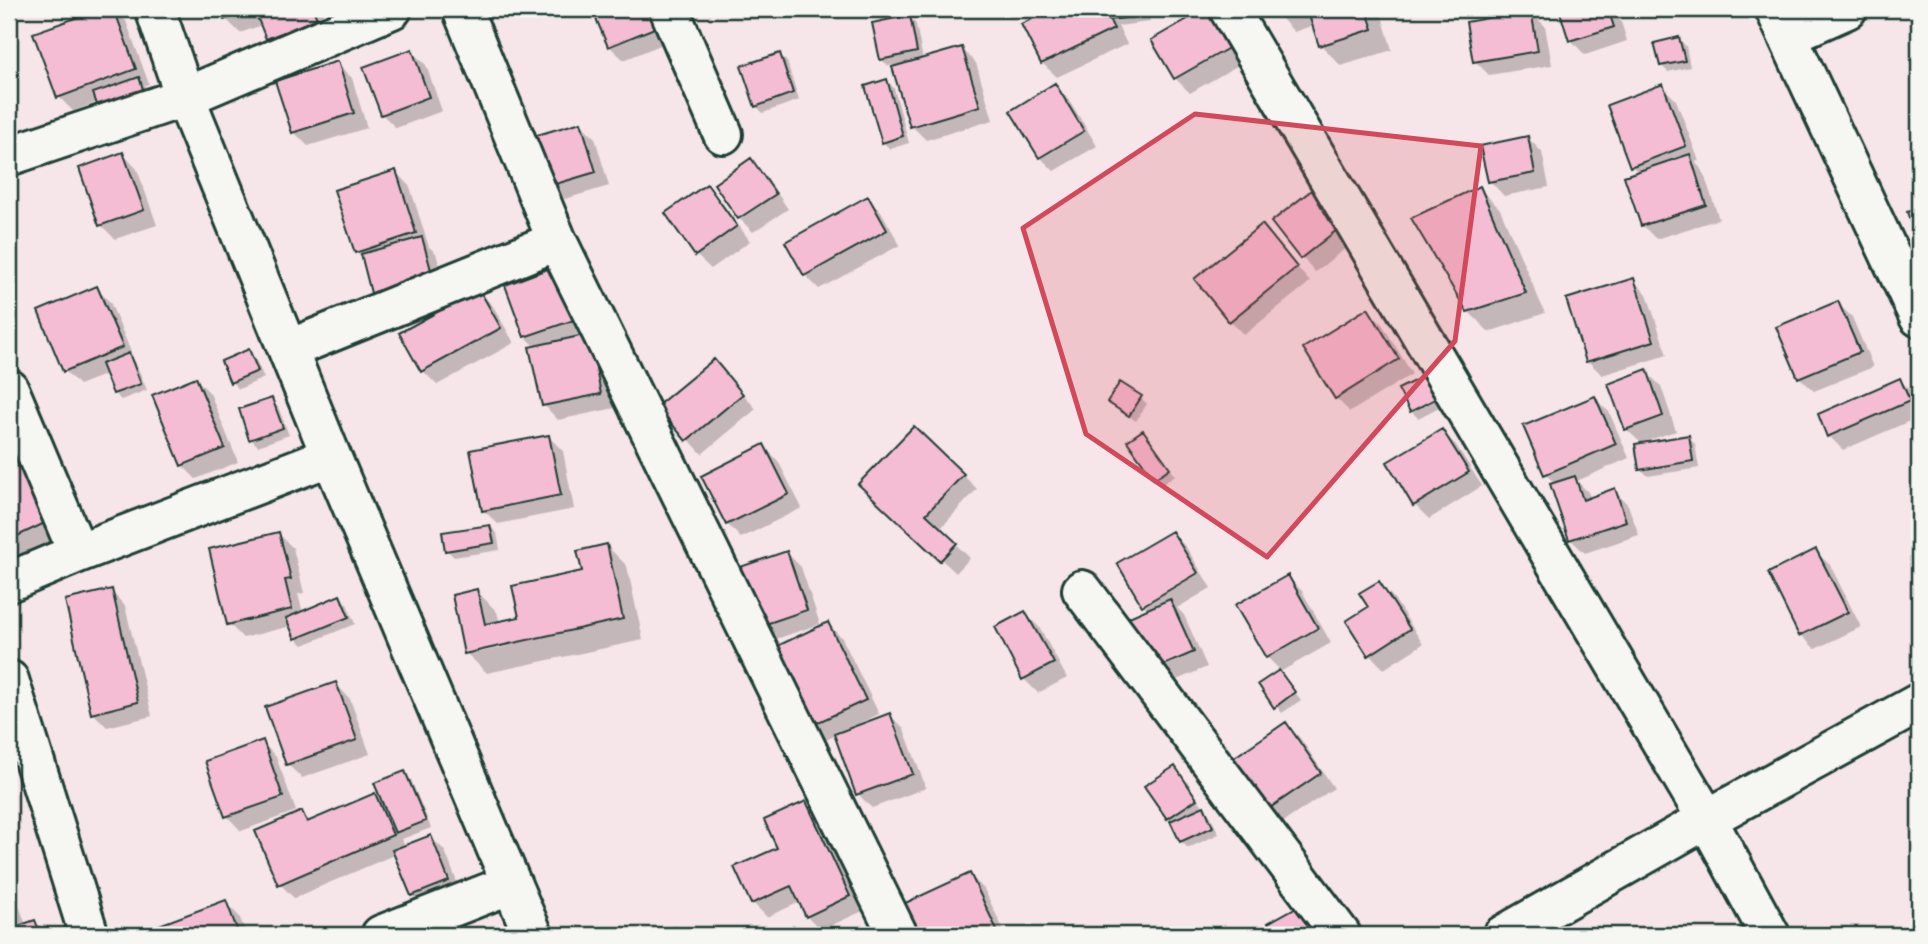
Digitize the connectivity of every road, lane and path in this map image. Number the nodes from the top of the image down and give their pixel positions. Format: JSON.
{"nodes":[{"id":1,"x":155,"y":9,"type":"edge"},
{"id":2,"x":392,"y":9,"type":"edge"},
{"id":3,"x":462,"y":9,"type":"edge"},
{"id":4,"x":669,"y":9,"type":"edge"},
{"id":5,"x":1229,"y":9,"type":"edge"},
{"id":6,"x":1847,"y":9,"type":"edge"},
{"id":7,"x":1782,"y":22,"type":"edge"},
{"id":8,"x":185,"y":97,"type":"junction"},
{"id":9,"x":723,"y":134,"type":"dead end"},
{"id":10,"x":9,"y":156,"type":"edge"},
{"id":11,"x":557,"y":241,"type":"junction"},
{"id":12,"x":1919,"y":317,"type":"edge"},
{"id":13,"x":289,"y":349,"type":"junction"},
{"id":14,"x":9,"y":389,"type":"edge"},
{"id":15,"x":331,"y":456,"type":"junction"},
{"id":16,"x":78,"y":553,"type":"junction"},
{"id":17,"x":9,"y":582,"type":"edge"},
{"id":18,"x":1082,"y":590,"type":"dead end"},
{"id":19,"x":9,"y":680,"type":"edge"},
{"id":20,"x":1919,"y":703,"type":"edge"},
{"id":21,"x":1707,"y":819,"type":"junction"},
{"id":22,"x":511,"y":884,"type":"junction"},
{"id":23,"x":89,"y":935,"type":"edge"},
{"id":24,"x":381,"y":935,"type":"edge"},
{"id":25,"x":533,"y":935,"type":"edge"},
{"id":26,"x":898,"y":935,"type":"edge"},
{"id":27,"x":1341,"y":935,"type":"edge"},
{"id":28,"x":1503,"y":935,"type":"edge"},
{"id":29,"x":1770,"y":935,"type":"edge"}],
"edges":[{"from":1,"to":8,"type":"street"},
{"from":2,"to":8,"type":"street"},
{"from":3,"to":11,"type":"street"},
{"from":4,"to":9,"type":"street"},
{"from":5,"to":21,"type":"street"},
{"from":6,"to":7,"type":"street"},
{"from":7,"to":12,"type":"street"},
{"from":8,"to":10,"type":"street"},
{"from":8,"to":13,"type":"street"},
{"from":11,"to":13,"type":"street"},
{"from":11,"to":26,"type":"street"},
{"from":13,"to":15,"type":"street"},
{"from":14,"to":16,"type":"street"},
{"from":15,"to":16,"type":"street"},
{"from":15,"to":22,"type":"street"},
{"from":16,"to":17,"type":"street"},
{"from":18,"to":27,"type":"street"},
{"from":19,"to":23,"type":"street"},
{"from":20,"to":21,"type":"street"},
{"from":21,"to":28,"type":"street"},
{"from":21,"to":29,"type":"street"},
{"from":22,"to":24,"type":"street"},
{"from":22,"to":25,"type":"street"}]}
